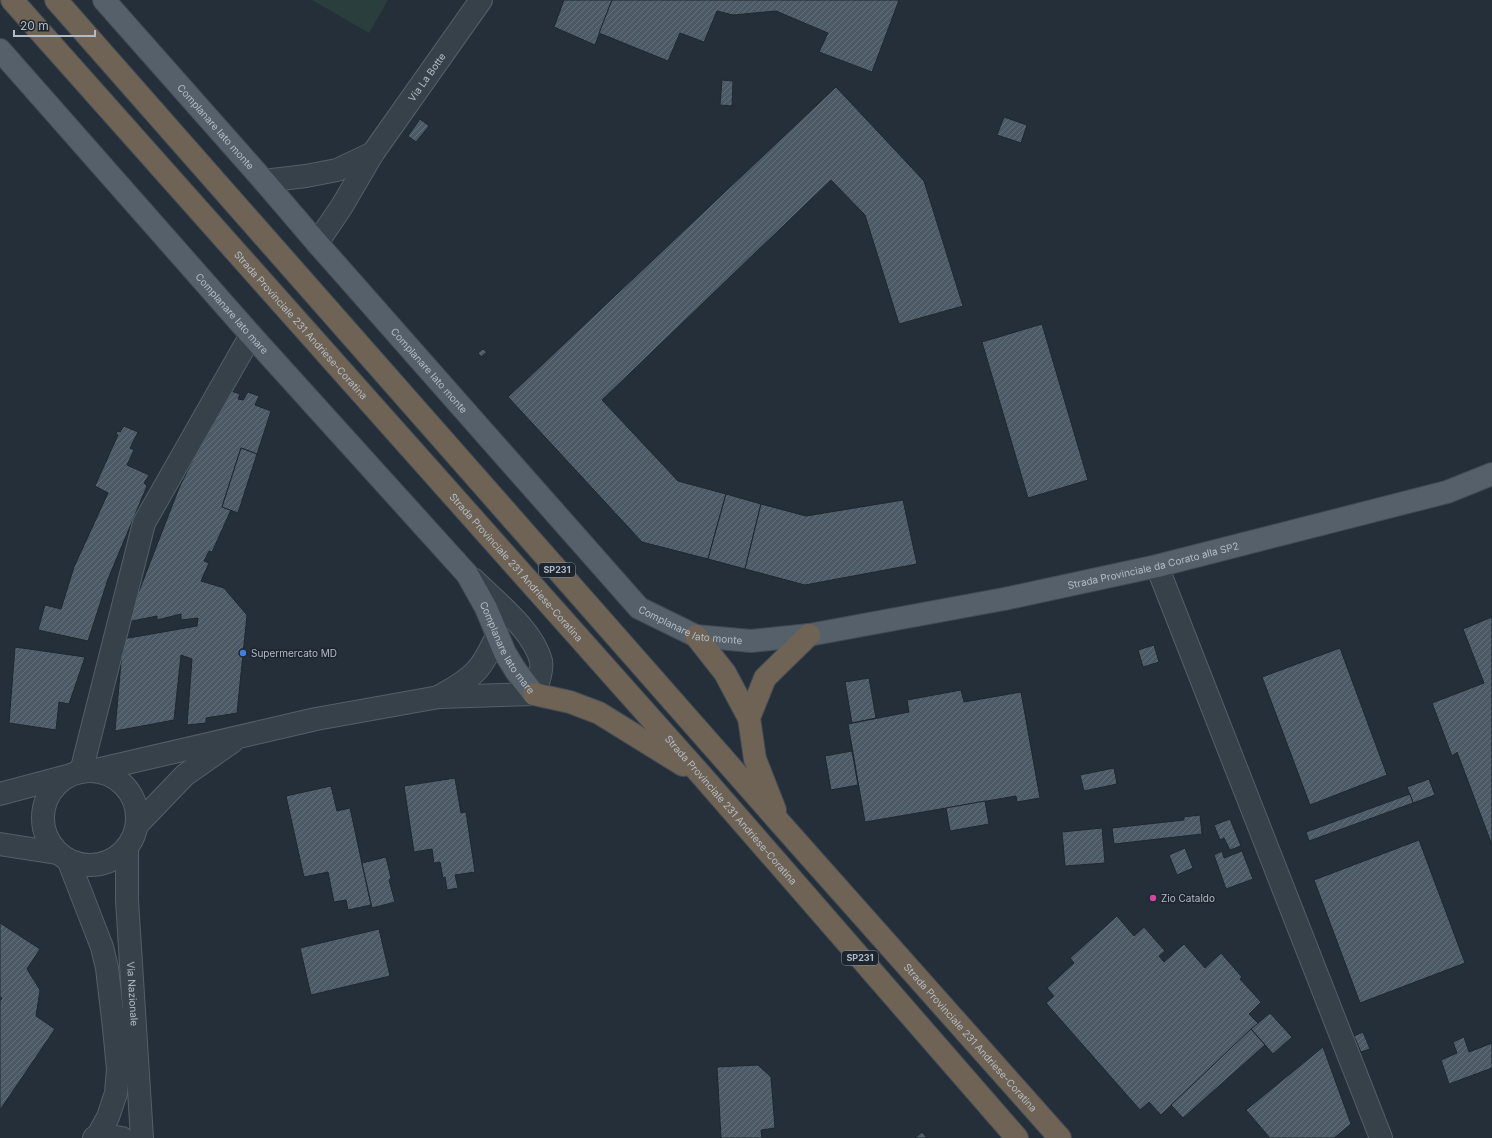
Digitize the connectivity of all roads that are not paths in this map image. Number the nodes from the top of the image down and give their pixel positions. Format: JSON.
{"nodes":[{"id":1,"x":12,"y":0,"type":"edge"},
{"id":2,"x":56,"y":0,"type":"edge"},
{"id":3,"x":104,"y":0,"type":"edge"},
{"id":4,"x":481,"y":0,"type":"edge"},
{"id":5,"x":0,"y":50,"type":"edge"},
{"id":6,"x":373,"y":153,"type":"junction"},
{"id":7,"x":264,"y":181,"type":"junction"},
{"id":8,"x":317,"y":243,"type":"junction"},
{"id":9,"x":251,"y":335,"type":"junction"},
{"id":10,"x":1492,"y":474,"type":"edge"},
{"id":11,"x":1157,"y":566,"type":"junction"},
{"id":12,"x":468,"y":574,"type":"junction"},
{"id":13,"x":809,"y":635,"type":"junction"},
{"id":14,"x":497,"y":636,"type":"junction"},
{"id":15,"x":696,"y":636,"type":"junction"},
{"id":16,"x":534,"y":694,"type":"junction"},
{"id":17,"x":439,"y":697,"type":"junction"},
{"id":18,"x":749,"y":718,"type":"junction"},
{"id":19,"x":241,"y":736,"type":"junction"},
{"id":20,"x":81,"y":772,"type":"junction"},
{"id":21,"x":703,"y":777,"type":"junction"},
{"id":22,"x":0,"y":794,"type":"edge"},
{"id":23,"x":781,"y":824,"type":"junction"},
{"id":24,"x":137,"y":825,"type":"junction"},
{"id":25,"x":0,"y":844,"type":"edge"},
{"id":26,"x":127,"y":849,"type":"junction"},
{"id":27,"x":63,"y":857,"type":"junction"},
{"id":28,"x":96,"y":1137,"type":"edge"},
{"id":29,"x":122,"y":1138,"type":"edge"},
{"id":30,"x":142,"y":1138,"type":"edge"},
{"id":31,"x":1017,"y":1138,"type":"edge"},
{"id":32,"x":1060,"y":1138,"type":"edge"},
{"id":33,"x":1381,"y":1138,"type":"edge"}],
"edges":[{"from":1,"to":21,"type":"highway","name":"Strada Provinciale 231 Andriese-Coratina","number":"SP231"},
{"from":2,"to":23,"type":"highway","name":"Strada Provinciale 231 Andriese-Coratina","number":"SP231"},
{"from":3,"to":7,"type":"main road","name":"Complanare lato monte"},
{"from":4,"to":6,"type":"street","name":"Via La Botte"},
{"from":5,"to":9,"type":"main road","name":"Complanare lato mare"},
{"from":6,"to":7,"type":"street"},
{"from":6,"to":8,"type":"street","name":"Via La Botte"},
{"from":7,"to":8,"type":"main road","name":"Complanare lato monte"},
{"from":8,"to":15,"type":"main road","name":"Complanare lato monte"},
{"from":9,"to":12,"type":"main road","name":"Complanare lato mare"},
{"from":9,"to":20,"type":"street"},
{"from":10,"to":11,"type":"main road","name":"Strada Provinciale da Corato alla SP2"},
{"from":11,"to":13,"type":"main road","name":"Strada Provinciale da Corato alla SP2"},
{"from":11,"to":33,"type":"street"},
{"from":12,"to":14,"type":"main road","name":"Complanare lato mare"},
{"from":12,"to":16,"type":"street","name":"Complanare lato mare"},
{"from":13,"to":15,"type":"main road","name":"Complanare lato monte"},
{"from":13,"to":18,"type":"highway"},
{"from":14,"to":16,"type":"main road","name":"Complanare lato mare"},
{"from":14,"to":17,"type":"street"},
{"from":15,"to":18,"type":"highway"},
{"from":16,"to":17,"type":"street"},
{"from":16,"to":21,"type":"highway"},
{"from":17,"to":19,"type":"street"},
{"from":18,"to":23,"type":"highway"},
{"from":19,"to":20,"type":"street"},
{"from":19,"to":24,"type":"street"},
{"from":20,"to":22,"type":"street"},
{"from":20,"to":24,"type":"street"},
{"from":20,"to":27,"type":"street"},
{"from":21,"to":31,"type":"highway","name":"Strada Provinciale 231 Andriese-Coratina","number":"SP231"},
{"from":23,"to":32,"type":"highway","name":"Strada Provinciale 231 Andriese-Coratina","number":"SP231"},
{"from":24,"to":26,"type":"street"},
{"from":25,"to":27,"type":"street"},
{"from":26,"to":27,"type":"street"},
{"from":26,"to":30,"type":"street","name":"Via Nazionale"},
{"from":27,"to":28,"type":"street","name":"Via Nazionale"},
{"from":28,"to":29,"type":"street"}]}
